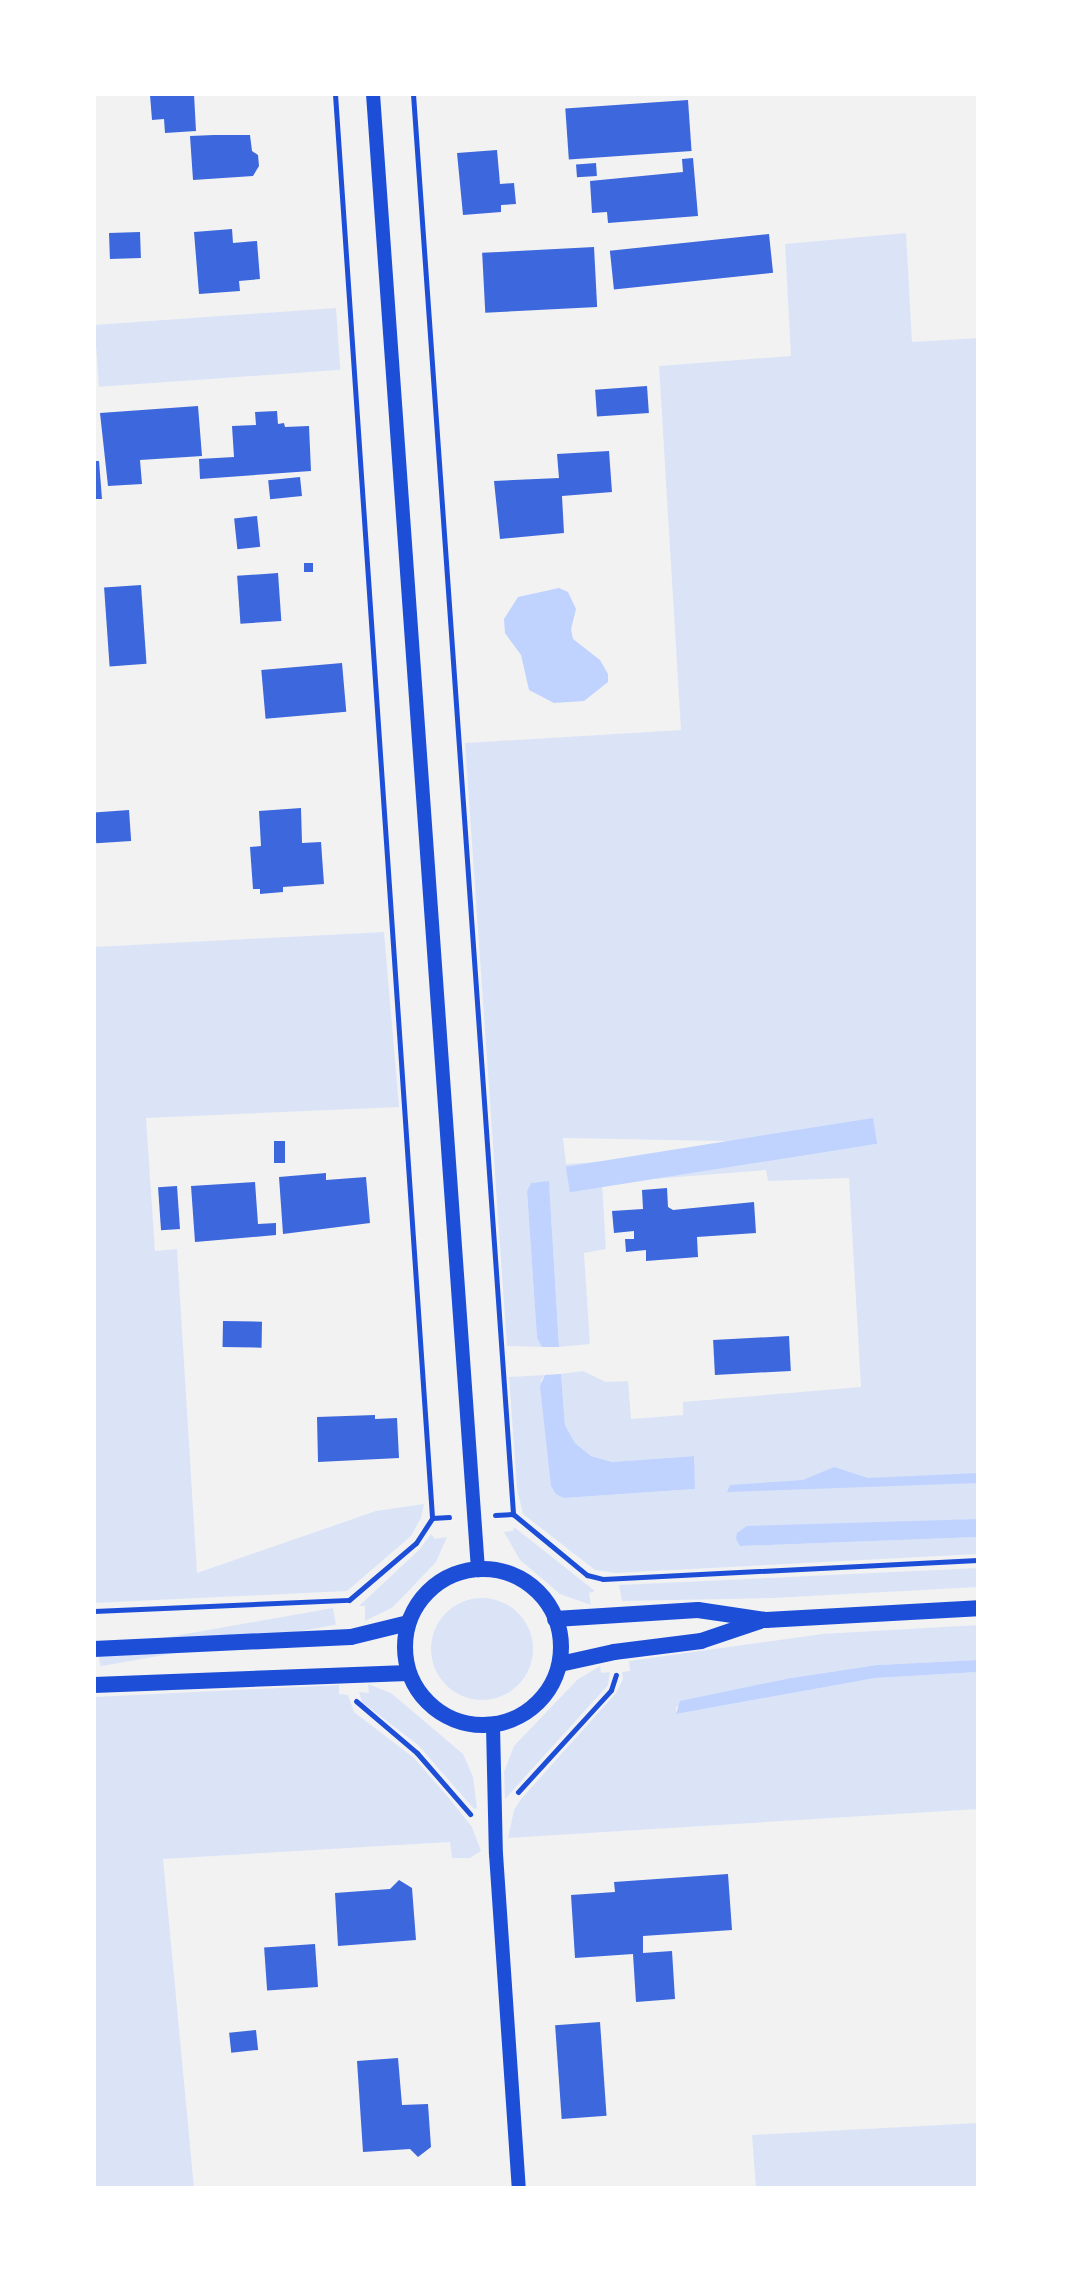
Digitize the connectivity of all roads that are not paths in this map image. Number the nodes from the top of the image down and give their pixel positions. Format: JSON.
{"nodes":[{"id":1,"x":373,"y":94,"type":"edge"},
{"id":2,"x":478,"y":1570,"type":"junction"},
{"id":3,"x":978,"y":1608,"type":"edge"},
{"id":4,"x":555,"y":1619,"type":"junction"},
{"id":5,"x":766,"y":1620,"type":"junction"},
{"id":6,"x":408,"y":1623,"type":"junction"},
{"id":7,"x":94,"y":1649,"type":"edge"},
{"id":8,"x":560,"y":1664,"type":"junction"},
{"id":9,"x":408,"y":1673,"type":"junction"},
{"id":10,"x":94,"y":1685,"type":"edge"},
{"id":11,"x":493,"y":1726,"type":"junction"},
{"id":12,"x":519,"y":2188,"type":"edge"}],
"edges":[{"from":1,"to":2,"type":"street"},
{"from":2,"to":4,"type":"main road"},
{"from":2,"to":6,"type":"main road"},
{"from":3,"to":5,"type":"main road"},
{"from":4,"to":5,"type":"main road"},
{"from":4,"to":8,"type":"main road"},
{"from":5,"to":8,"type":"main road"},
{"from":6,"to":7,"type":"main road"},
{"from":6,"to":9,"type":"main road"},
{"from":8,"to":11,"type":"main road"},
{"from":9,"to":10,"type":"main road"},
{"from":9,"to":11,"type":"main road"},
{"from":11,"to":12,"type":"street"}]}
